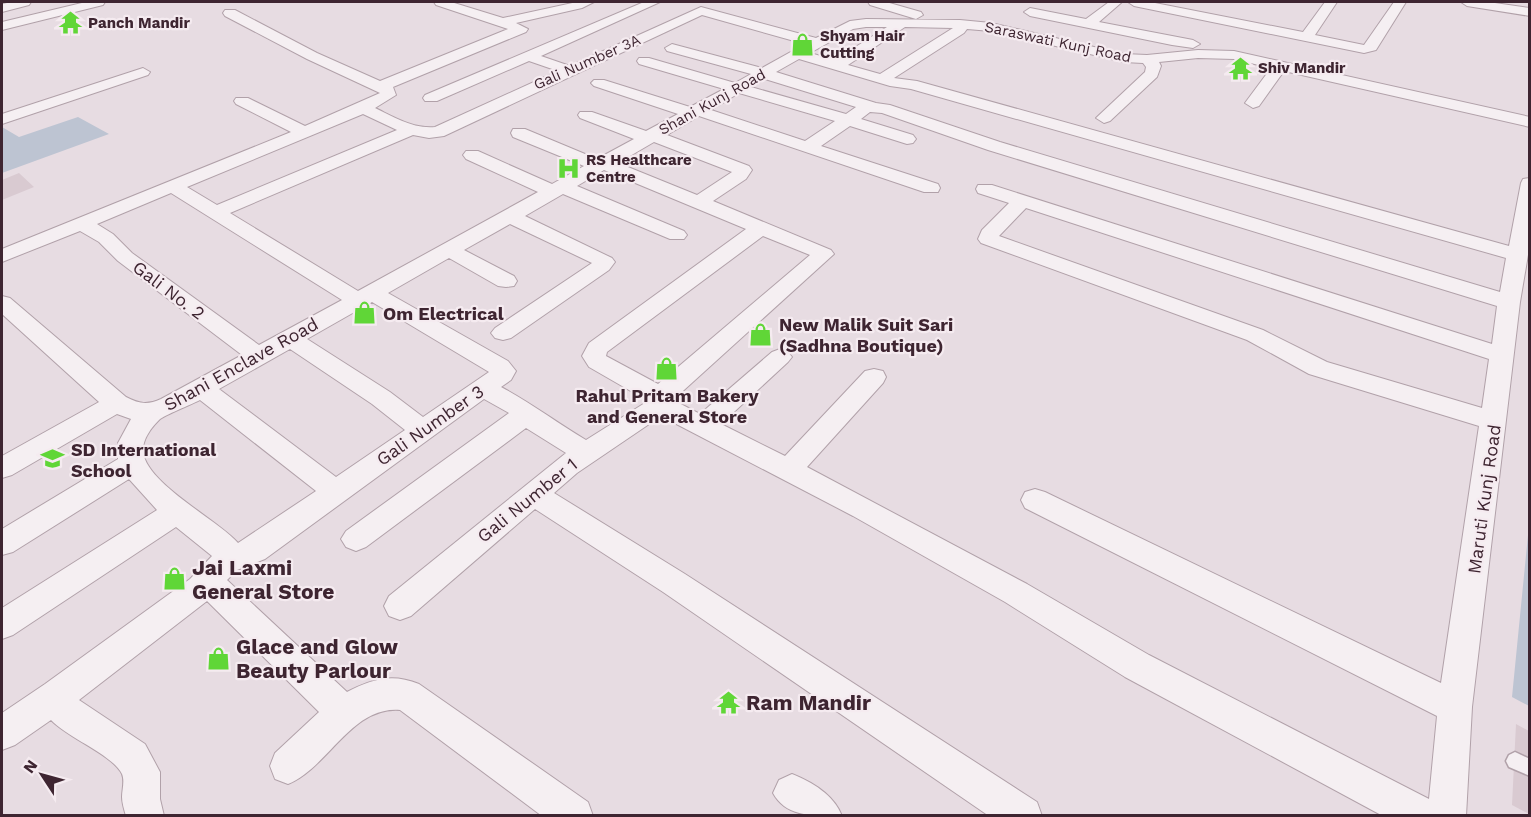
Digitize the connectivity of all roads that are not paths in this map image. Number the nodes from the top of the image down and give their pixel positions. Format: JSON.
{"nodes":[{"id":1,"x":25,"y":2,"type":"edge"},
{"id":2,"x":99,"y":2,"type":"edge"},
{"id":3,"x":440,"y":2,"type":"edge"},
{"id":4,"x":588,"y":2,"type":"edge"},
{"id":5,"x":654,"y":2,"type":"edge"},
{"id":6,"x":874,"y":2,"type":"edge"},
{"id":7,"x":1116,"y":2,"type":"edge"},
{"id":8,"x":1134,"y":2,"type":"edge"},
{"id":9,"x":1331,"y":2,"type":"edge"},
{"id":10,"x":1400,"y":2,"type":"edge"},
{"id":11,"x":1467,"y":2,"type":"edge"},
{"id":12,"x":686,"y":4,"type":"dead end"},
{"id":13,"x":2,"y":8,"type":"edge"},
{"id":14,"x":700,"y":11,"type":"junction"},
{"id":15,"x":1030,"y":12,"type":"dead end"},
{"id":16,"x":1530,"y":12,"type":"edge"},
{"id":17,"x":230,"y":13,"type":"dead end"},
{"id":18,"x":504,"y":15,"type":"junction"},
{"id":19,"x":1214,"y":17,"type":"junction"},
{"id":20,"x":903,"y":22,"type":"junction"},
{"id":21,"x":936,"y":22,"type":"junction"},
{"id":22,"x":866,"y":23,"type":"joint"},
{"id":23,"x":960,"y":24,"type":"junction"},
{"id":24,"x":1088,"y":24,"type":"junction"},
{"id":25,"x":2,"y":26,"type":"edge"},
{"id":26,"x":1305,"y":38,"type":"junction"},
{"id":27,"x":817,"y":43,"type":"junction"},
{"id":28,"x":1193,"y":44,"type":"junction"},
{"id":29,"x":672,"y":48,"type":"dead end"},
{"id":30,"x":1208,"y":53,"type":"junction"},
{"id":31,"x":797,"y":54,"type":"junction"},
{"id":32,"x":528,"y":56,"type":"junction"},
{"id":33,"x":1147,"y":59,"type":"junction"},
{"id":34,"x":644,"y":61,"type":"dead end"},
{"id":35,"x":1281,"y":65,"type":"junction"},
{"id":36,"x":836,"y":66,"type":"junction"},
{"id":37,"x":568,"y":70,"type":"junction"},
{"id":38,"x":143,"y":72,"type":"dead end"},
{"id":39,"x":763,"y":73,"type":"junction"},
{"id":40,"x":882,"y":79,"type":"junction"},
{"id":41,"x":599,"y":83,"type":"dead end"},
{"id":42,"x":380,"y":87,"type":"junction"},
{"id":43,"x":737,"y":87,"type":"junction"},
{"id":44,"x":431,"y":98,"type":"dead end"},
{"id":45,"x":242,"y":101,"type":"dead end"},
{"id":46,"x":1253,"y":103,"type":"dead end"},
{"id":47,"x":870,"y":106,"type":"junction"},
{"id":48,"x":363,"y":108,"type":"junction"},
{"id":49,"x":694,"y":112,"type":"junction"},
{"id":50,"x":586,"y":115,"type":"dead end"},
{"id":51,"x":4,"y":116,"type":"edge"},
{"id":52,"x":1104,"y":118,"type":"dead end"},
{"id":53,"x":848,"y":120,"type":"junction"},
{"id":54,"x":1530,"y":122,"type":"edge"},
{"id":55,"x":411,"y":129,"type":"junction"},
{"id":56,"x":305,"y":132,"type":"junction"},
{"id":57,"x":519,"y":133,"type":"dead end"},
{"id":58,"x":650,"y":136,"type":"junction"},
{"id":59,"x":907,"y":139,"type":"dead end"},
{"id":60,"x":807,"y":147,"type":"junction"},
{"id":61,"x":472,"y":155,"type":"dead end"},
{"id":62,"x":601,"y":164,"type":"junction"},
{"id":63,"x":172,"y":186,"type":"junction"},
{"id":64,"x":557,"y":188,"type":"junction"},
{"id":65,"x":931,"y":188,"type":"dead end"},
{"id":66,"x":985,"y":189,"type":"dead end"},
{"id":67,"x":1022,"y":201,"type":"junction"},
{"id":68,"x":1528,"y":201,"type":"edge"},
{"id":69,"x":699,"y":202,"type":"junction"},
{"id":70,"x":216,"y":212,"type":"junction"},
{"id":71,"x":508,"y":215,"type":"junction"},
{"id":72,"x":82,"y":224,"type":"junction"},
{"id":73,"x":762,"y":227,"type":"junction"},
{"id":74,"x":677,"y":235,"type":"dead end"},
{"id":75,"x":448,"y":249,"type":"junction"},
{"id":76,"x":1522,"y":254,"type":"edge"},
{"id":77,"x":2,"y":256,"type":"edge"},
{"id":78,"x":506,"y":281,"type":"dead end"},
{"id":79,"x":364,"y":296,"type":"junction"},
{"id":80,"x":1516,"y":301,"type":"edge"},
{"id":81,"x":2,"y":303,"type":"edge"},
{"id":82,"x":503,"y":333,"type":"dead end"},
{"id":83,"x":289,"y":338,"type":"junction"},
{"id":84,"x":1503,"y":355,"type":"junction"},
{"id":85,"x":258,"y":356,"type":"junction"},
{"id":86,"x":780,"y":357,"type":"dead end"},
{"id":87,"x":874,"y":377,"type":"dead end"},
{"id":88,"x":202,"y":388,"type":"junction"},
{"id":89,"x":483,"y":388,"type":"junction"},
{"id":90,"x":661,"y":400,"type":"junction"},
{"id":91,"x":117,"y":404,"type":"junction"},
{"id":92,"x":150,"y":414,"type":"junction"},
{"id":93,"x":525,"y":415,"type":"junction"},
{"id":94,"x":1494,"y":421,"type":"junction"},
{"id":95,"x":703,"y":426,"type":"junction"},
{"id":96,"x":423,"y":430,"type":"junction"},
{"id":97,"x":586,"y":453,"type":"junction"},
{"id":98,"x":7,"y":457,"type":"edge"},
{"id":99,"x":133,"y":463,"type":"junction"},
{"id":100,"x":789,"y":469,"type":"junction"},
{"id":101,"x":336,"y":491,"type":"junction"},
{"id":102,"x":532,"y":494,"type":"junction"},
{"id":103,"x":1035,"y":500,"type":"dead end"},
{"id":104,"x":178,"y":511,"type":"junction"},
{"id":105,"x":356,"y":539,"type":"dead end"},
{"id":106,"x":2,"y":543,"type":"edge"},
{"id":107,"x":217,"y":571,"type":"junction"},
{"id":108,"x":400,"y":606,"type":"dead end"},
{"id":109,"x":2,"y":625,"type":"edge"},
{"id":110,"x":57,"y":696,"type":"junction"},
{"id":111,"x":1455,"y":707,"type":"junction"},
{"id":112,"x":345,"y":714,"type":"junction"},
{"id":113,"x":2,"y":733,"type":"edge"},
{"id":114,"x":288,"y":766,"type":"dead end"},
{"id":115,"x":792,"y":793,"type":"dead end"},
{"id":116,"x":1446,"y":813,"type":"edge"},
{"id":117,"x":1022,"y":815,"type":"edge"},
{"id":118,"x":145,"y":816,"type":"edge"},
{"id":119,"x":574,"y":816,"type":"edge"},
{"id":120,"x":823,"y":816,"type":"edge"}],
"edges":[{"from":1,"to":13,"type":"street"},
{"from":2,"to":25,"type":"street"},
{"from":3,"to":18,"type":"street"},
{"from":4,"to":18,"type":"street"},
{"from":5,"to":32,"type":"street"},
{"from":6,"to":21,"type":"street"},
{"from":7,"to":24,"type":"street"},
{"from":8,"to":19,"type":"street"},
{"from":9,"to":26,"type":"street"},
{"from":10,"to":26,"type":"street"},
{"from":11,"to":16,"type":"street"},
{"from":12,"to":14,"type":"street"},
{"from":14,"to":27,"type":"street"},
{"from":14,"to":37,"type":"street","name":"Gali Number 3A"},
{"from":15,"to":24,"type":"street"},
{"from":17,"to":42,"type":"street"},
{"from":18,"to":42,"type":"street"},
{"from":19,"to":26,"type":"street"},
{"from":19,"to":28,"type":"street"},
{"from":20,"to":21,"type":"street","name":"Saraswati Kunj Road"},
{"from":20,"to":22,"type":"street","name":"Saraswati Kunj Road"},
{"from":20,"to":36,"type":"street"},
{"from":21,"to":23,"type":"street","name":"Saraswati Kunj Road"},
{"from":22,"to":27,"type":"street","name":"Shani Kunj Road"},
{"from":23,"to":33,"type":"street","name":"Saraswati Kunj Road"},
{"from":23,"to":40,"type":"street"},
{"from":24,"to":28,"type":"street"},
{"from":27,"to":31,"type":"street","name":"Shani Kunj Road"},
{"from":28,"to":30,"type":"street"},
{"from":29,"to":39,"type":"street"},
{"from":30,"to":33,"type":"street","name":"Saraswati Kunj Road"},
{"from":30,"to":35,"type":"street","name":"Saraswati Kunj Road"},
{"from":31,"to":36,"type":"street"},
{"from":31,"to":39,"type":"street","name":"Shani Kunj Road"},
{"from":32,"to":37,"type":"street"},
{"from":32,"to":44,"type":"street"},
{"from":33,"to":52,"type":"street"},
{"from":34,"to":43,"type":"street"},
{"from":35,"to":46,"type":"street"},
{"from":35,"to":54,"type":"street","name":"Saraswati Kunj Road"},
{"from":36,"to":40,"type":"street"},
{"from":37,"to":55,"type":"street","name":"Gali Number 3A"},
{"from":38,"to":51,"type":"street"},
{"from":39,"to":43,"type":"street","name":"Shani Kunj Road"},
{"from":39,"to":47,"type":"street"},
{"from":40,"to":76,"type":"street"},
{"from":41,"to":49,"type":"street"},
{"from":42,"to":48,"type":"street"},
{"from":43,"to":49,"type":"street","name":"Shani Kunj Road"},
{"from":43,"to":53,"type":"street"},
{"from":45,"to":56,"type":"street"},
{"from":47,"to":53,"type":"street"},
{"from":47,"to":80,"type":"street"},
{"from":48,"to":55,"type":"street","name":"Gali Number 3A"},
{"from":48,"to":56,"type":"street"},
{"from":49,"to":58,"type":"street","name":"Shani Kunj Road"},
{"from":49,"to":60,"type":"street"},
{"from":50,"to":58,"type":"street"},
{"from":53,"to":59,"type":"street"},
{"from":53,"to":60,"type":"street"},
{"from":55,"to":70,"type":"street"},
{"from":56,"to":63,"type":"street"},
{"from":57,"to":62,"type":"street"},
{"from":58,"to":62,"type":"street","name":"Shani Kunj Road"},
{"from":58,"to":69,"type":"street"},
{"from":60,"to":65,"type":"street"},
{"from":61,"to":64,"type":"street"},
{"from":62,"to":64,"type":"street","name":"Shani Kunj Road"},
{"from":62,"to":69,"type":"street"},
{"from":63,"to":70,"type":"street","name":"Gali Number 3"},
{"from":63,"to":72,"type":"street"},
{"from":64,"to":71,"type":"street","name":"Shani Kunj Road"},
{"from":64,"to":74,"type":"street"},
{"from":66,"to":67,"type":"street"},
{"from":67,"to":84,"type":"street"},
{"from":67,"to":94,"type":"street"},
{"from":68,"to":76,"type":"street","name":"Maruti Kunj Road"},
{"from":69,"to":73,"type":"street"},
{"from":70,"to":79,"type":"street","name":"Gali Number 3"},
{"from":71,"to":75,"type":"street","name":"Shani Kunj Road"},
{"from":71,"to":82,"type":"street"},
{"from":72,"to":77,"type":"street"},
{"from":72,"to":85,"type":"street","name":"Gali No. 2"},
{"from":73,"to":90,"type":"street","name":"Gali Number 1"},
{"from":73,"to":90,"type":"street"},
{"from":75,"to":78,"type":"street"},
{"from":75,"to":79,"type":"street","name":"Shani Kunj Road"},
{"from":76,"to":80,"type":"street","name":"Maruti Kunj Road"},
{"from":79,"to":83,"type":"street","name":"Shani Enclave Road"},
{"from":79,"to":89,"type":"street","name":"Gali Number 3"},
{"from":80,"to":84,"type":"street","name":"Maruti Kunj Road"},
{"from":81,"to":91,"type":"street","name":"Shani Enclave Road"},
{"from":83,"to":85,"type":"street","name":"Shani Enclave Road"},
{"from":83,"to":96,"type":"street"},
{"from":84,"to":94,"type":"street","name":"Maruti Kunj Road"},
{"from":85,"to":88,"type":"street","name":"Shani Enclave Road"},
{"from":86,"to":95,"type":"street"},
{"from":87,"to":100,"type":"street"},
{"from":88,"to":92,"type":"street","name":"Shani Enclave Road"},
{"from":88,"to":101,"type":"street"},
{"from":89,"to":93,"type":"street"},
{"from":89,"to":96,"type":"street","name":"Gali Number 3"},
{"from":90,"to":95,"type":"street"},
{"from":90,"to":97,"type":"street","name":"Gali Number 1"},
{"from":91,"to":92,"type":"street","name":"Shani Enclave Road"},
{"from":91,"to":98,"type":"street"},
{"from":92,"to":99,"type":"street"},
{"from":93,"to":97,"type":"street"},
{"from":93,"to":105,"type":"street"},
{"from":94,"to":111,"type":"street","name":"Maruti Kunj Road"},
{"from":95,"to":100,"type":"street"},
{"from":96,"to":101,"type":"street","name":"Gali Number 3"},
{"from":97,"to":102,"type":"street","name":"Gali Number 1"},
{"from":99,"to":104,"type":"street"},
{"from":99,"to":106,"type":"street"},
{"from":100,"to":116,"type":"street"},
{"from":101,"to":107,"type":"street","name":"Gali Number 3"},
{"from":102,"to":108,"type":"street","name":"Gali Number 1"},
{"from":102,"to":117,"type":"street"},
{"from":103,"to":111,"type":"street"},
{"from":104,"to":107,"type":"street"},
{"from":104,"to":109,"type":"street"},
{"from":107,"to":110,"type":"street","name":"Gali Number 3"},
{"from":107,"to":112,"type":"street"},
{"from":110,"to":113,"type":"street","name":"Gali Number 3"},
{"from":110,"to":118,"type":"street"},
{"from":111,"to":116,"type":"street","name":"Maruti Kunj Road"},
{"from":112,"to":114,"type":"street"},
{"from":112,"to":119,"type":"street"},
{"from":115,"to":120,"type":"street"}]}
